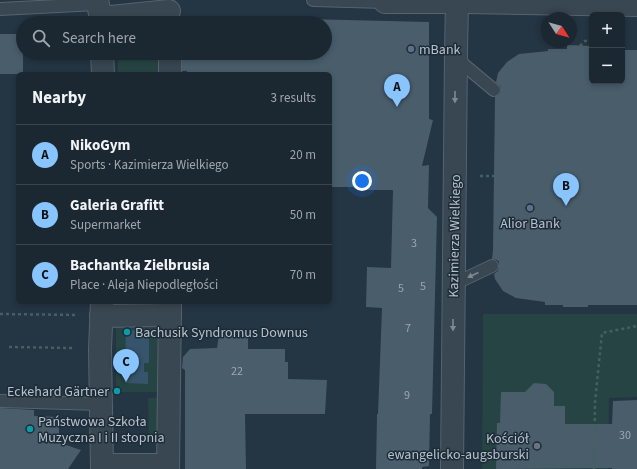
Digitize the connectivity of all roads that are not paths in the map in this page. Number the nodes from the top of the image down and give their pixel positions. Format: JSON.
{"nodes":[{"id":1,"x":129,"y":0,"type":"edge"},
{"id":2,"x":313,"y":0,"type":"edge"},
{"id":3,"x":384,"y":1,"type":"edge"},
{"id":4,"x":457,"y":2,"type":"junction"},
{"id":5,"x":637,"y":5,"type":"edge"},
{"id":6,"x":0,"y":9,"type":"edge"},
{"id":7,"x":99,"y":11,"type":"edge"},
{"id":8,"x":169,"y":11,"type":"edge"},
{"id":9,"x":456,"y":52,"type":"junction"},
{"id":10,"x":102,"y":60,"type":"edge"},
{"id":11,"x":170,"y":60,"type":"edge"},
{"id":12,"x":103,"y":72,"type":"edge"},
{"id":13,"x":170,"y":72,"type":"edge"},
{"id":14,"x":494,"y":90,"type":"dead end"},
{"id":15,"x":492,"y":266,"type":"dead end"},
{"id":16,"x":454,"y":284,"type":"junction"},
{"id":17,"x":101,"y":309,"type":"edge"},
{"id":18,"x":170,"y":309,"type":"edge"},
{"id":19,"x":0,"y":401,"type":"edge"},
{"id":20,"x":100,"y":404,"type":"junction"},
{"id":21,"x":102,"y":467,"type":"edge"},
{"id":22,"x":168,"y":467,"type":"edge"},
{"id":23,"x":452,"y":469,"type":"edge"}],
"edges":[{"from":1,"to":7,"type":"street"},
{"from":2,"to":3,"type":"lane"},
{"from":3,"to":4,"type":"street"},
{"from":4,"to":5,"type":"street"},
{"from":4,"to":9,"type":"street","name":"Kazimierza Wielkiego"},
{"from":6,"to":7,"type":"lane"},
{"from":7,"to":8,"type":"street"},
{"from":9,"to":14,"type":"lane"},
{"from":9,"to":16,"type":"street","name":"Kazimierza Wielkiego","one_way":true},
{"from":10,"to":12,"type":"street"},
{"from":11,"to":13,"type":"street"},
{"from":15,"to":16,"type":"lane","one_way":true},
{"from":16,"to":23,"type":"street","name":"Kazimierza Wielkiego","one_way":true},
{"from":17,"to":18,"type":"street"},
{"from":17,"to":20,"type":"street"},
{"from":18,"to":22,"type":"street"},
{"from":19,"to":20,"type":"lane"},
{"from":20,"to":21,"type":"street"},
{"from":21,"to":22,"type":"street"}]}
